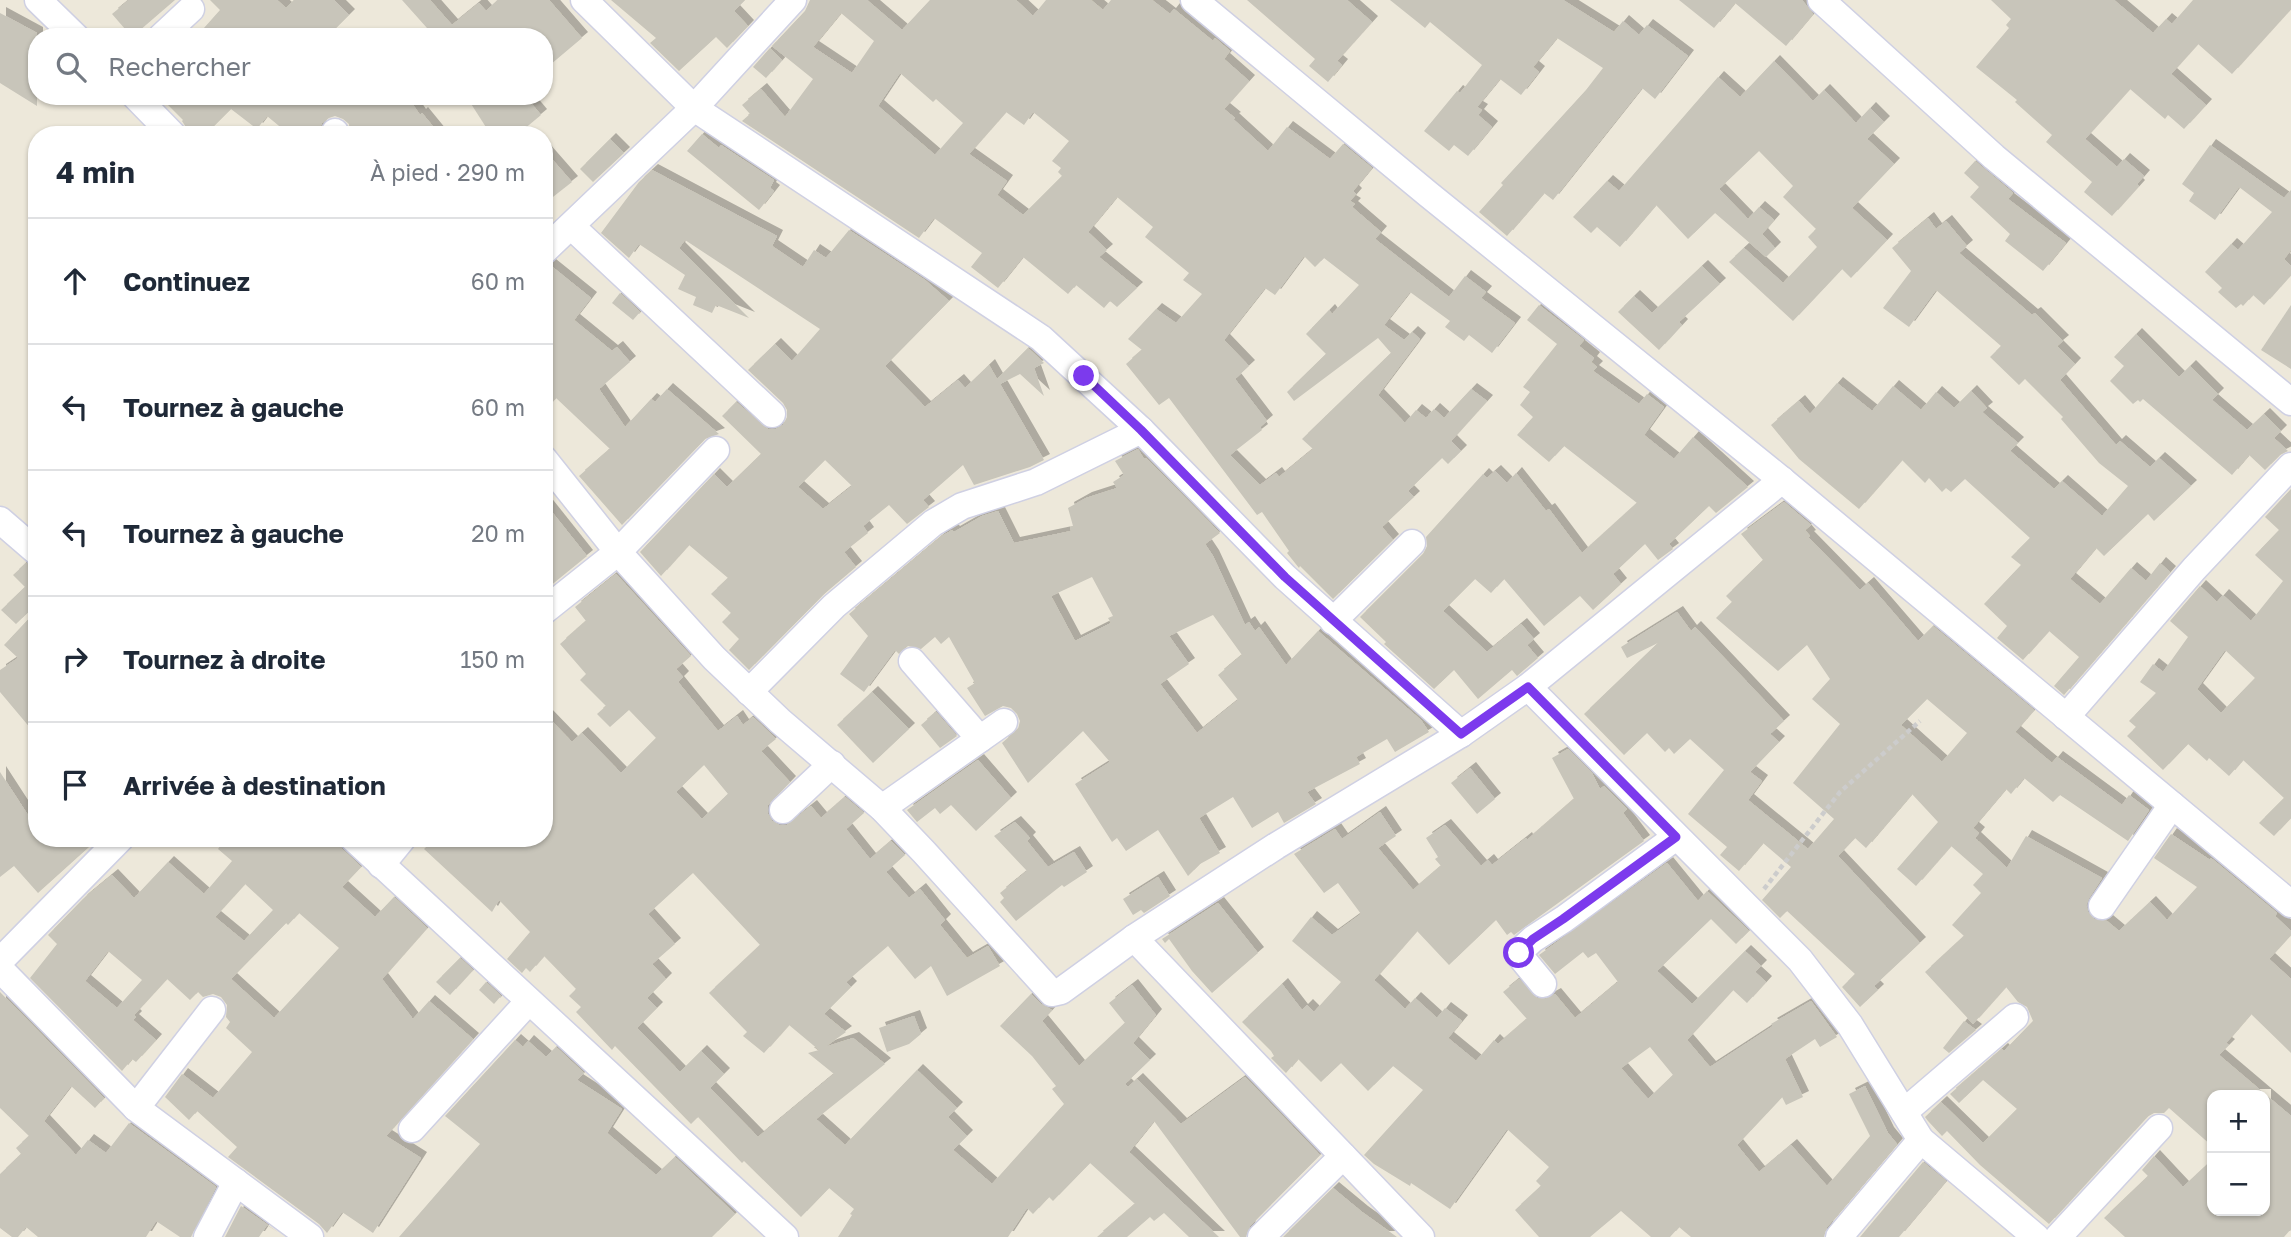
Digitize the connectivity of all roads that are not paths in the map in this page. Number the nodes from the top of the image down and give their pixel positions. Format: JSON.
{"nodes":[{"id":1,"x":38,"y":0,"type":"edge"},
{"id":2,"x":584,"y":0,"type":"edge"},
{"id":3,"x":793,"y":0,"type":"edge"},
{"id":4,"x":1194,"y":0,"type":"edge"},
{"id":5,"x":1821,"y":0,"type":"edge"},
{"id":6,"x":191,"y":9,"type":"dead end"},
{"id":7,"x":67,"y":28,"type":"edge"},
{"id":8,"x":171,"y":28,"type":"edge"},
{"id":9,"x":144,"y":105,"type":"edge"},
{"id":10,"x":694,"y":108,"type":"junction"},
{"id":11,"x":164,"y":126,"type":"edge"},
{"id":12,"x":571,"y":226,"type":"junction"},
{"id":13,"x":553,"y":243,"type":"edge"},
{"id":14,"x":2291,"y":402,"type":"edge"},
{"id":15,"x":772,"y":414,"type":"dead end"},
{"id":16,"x":1141,"y":430,"type":"junction"},
{"id":17,"x":716,"y":450,"type":"dead end"},
{"id":18,"x":2291,"y":466,"type":"edge"},
{"id":19,"x":553,"y":470,"type":"edge"},
{"id":20,"x":1782,"y":480,"type":"junction"},
{"id":21,"x":0,"y":520,"type":"edge"},
{"id":22,"x":1412,"y":543,"type":"dead end"},
{"id":23,"x":28,"y":544,"type":"edge"},
{"id":24,"x":618,"y":552,"type":"junction"},
{"id":25,"x":553,"y":604,"type":"edge"},
{"id":26,"x":1333,"y":621,"type":"junction"},
{"id":27,"x":912,"y":661,"type":"dead end"},
{"id":28,"x":1528,"y":687,"type":"junction"},
{"id":29,"x":749,"y":692,"type":"junction"},
{"id":30,"x":2066,"y":717,"type":"junction"},
{"id":31,"x":1004,"y":722,"type":"dead end"},
{"id":32,"x":1461,"y":734,"type":"junction"},
{"id":33,"x":980,"y":739,"type":"junction"},
{"id":34,"x":832,"y":764,"type":"junction"},
{"id":35,"x":2172,"y":805,"type":"junction"},
{"id":36,"x":882,"y":808,"type":"junction"},
{"id":37,"x":783,"y":810,"type":"dead end"},
{"id":38,"x":1676,"y":837,"type":"junction"},
{"id":39,"x":112,"y":847,"type":"edge"},
{"id":40,"x":362,"y":847,"type":"edge"},
{"id":41,"x":396,"y":847,"type":"edge"},
{"id":42,"x":381,"y":865,"type":"junction"},
{"id":43,"x":2288,"y":897,"type":"edge"},
{"id":44,"x":2102,"y":906,"type":"dead end"},
{"id":45,"x":1134,"y":938,"type":"junction"},
{"id":46,"x":0,"y":961,"type":"edge"},
{"id":47,"x":0,"y":969,"type":"edge"},
{"id":48,"x":1543,"y":984,"type":"dead end"},
{"id":49,"x":529,"y":1002,"type":"junction"},
{"id":50,"x":212,"y":1010,"type":"dead end"},
{"id":51,"x":2015,"y":1017,"type":"dead end"},
{"id":52,"x":136,"y":1108,"type":"junction"},
{"id":53,"x":1904,"y":1112,"type":"junction"},
{"id":54,"x":2159,"y":1128,"type":"dead end"},
{"id":55,"x":412,"y":1129,"type":"dead end"},
{"id":56,"x":1922,"y":1140,"type":"junction"},
{"id":57,"x":1343,"y":1156,"type":"junction"},
{"id":58,"x":236,"y":1182,"type":"junction"},
{"id":59,"x":780,"y":1235,"type":"edge"},
{"id":60,"x":207,"y":1237,"type":"edge"},
{"id":61,"x":310,"y":1237,"type":"edge"},
{"id":62,"x":1261,"y":1237,"type":"edge"},
{"id":63,"x":1421,"y":1237,"type":"edge"},
{"id":64,"x":1839,"y":1237,"type":"edge"},
{"id":65,"x":2036,"y":1237,"type":"edge"},
{"id":66,"x":2058,"y":1237,"type":"edge"}],
"edges":[{"from":1,"to":7,"type":"street"},
{"from":2,"to":10,"type":"street"},
{"from":3,"to":10,"type":"street"},
{"from":4,"to":20,"type":"street"},
{"from":5,"to":14,"type":"street"},
{"from":6,"to":8,"type":"street"},
{"from":9,"to":11,"type":"street"},
{"from":10,"to":12,"type":"street"},
{"from":10,"to":16,"type":"street"},
{"from":12,"to":13,"type":"street"},
{"from":12,"to":15,"type":"street"},
{"from":16,"to":26,"type":"street"},
{"from":16,"to":29,"type":"street"},
{"from":17,"to":24,"type":"street"},
{"from":18,"to":30,"type":"street"},
{"from":19,"to":24,"type":"street"},
{"from":20,"to":28,"type":"street"},
{"from":20,"to":30,"type":"street"},
{"from":21,"to":23,"type":"street"},
{"from":22,"to":26,"type":"street"},
{"from":24,"to":25,"type":"street"},
{"from":24,"to":29,"type":"street"},
{"from":26,"to":32,"type":"street"},
{"from":27,"to":33,"type":"street"},
{"from":28,"to":32,"type":"street"},
{"from":28,"to":38,"type":"street"},
{"from":29,"to":34,"type":"street"},
{"from":30,"to":35,"type":"street"},
{"from":31,"to":33,"type":"street"},
{"from":32,"to":45,"type":"street"},
{"from":33,"to":36,"type":"street"},
{"from":34,"to":36,"type":"street"},
{"from":34,"to":37,"type":"street"},
{"from":35,"to":43,"type":"street"},
{"from":35,"to":44,"type":"street"},
{"from":36,"to":45,"type":"street"},
{"from":38,"to":48,"type":"street"},
{"from":38,"to":53,"type":"street"},
{"from":39,"to":46,"type":"street"},
{"from":40,"to":42,"type":"street"},
{"from":41,"to":42,"type":"street"},
{"from":42,"to":49,"type":"street"},
{"from":45,"to":57,"type":"street"},
{"from":47,"to":52,"type":"street"},
{"from":49,"to":55,"type":"street"},
{"from":49,"to":59,"type":"street"},
{"from":50,"to":52,"type":"street"},
{"from":51,"to":53,"type":"street"},
{"from":52,"to":58,"type":"street"},
{"from":53,"to":56,"type":"street"},
{"from":54,"to":66,"type":"street"},
{"from":56,"to":64,"type":"street"},
{"from":56,"to":65,"type":"street"},
{"from":57,"to":62,"type":"street"},
{"from":57,"to":63,"type":"street"},
{"from":58,"to":60,"type":"street"},
{"from":58,"to":61,"type":"street"}]}
